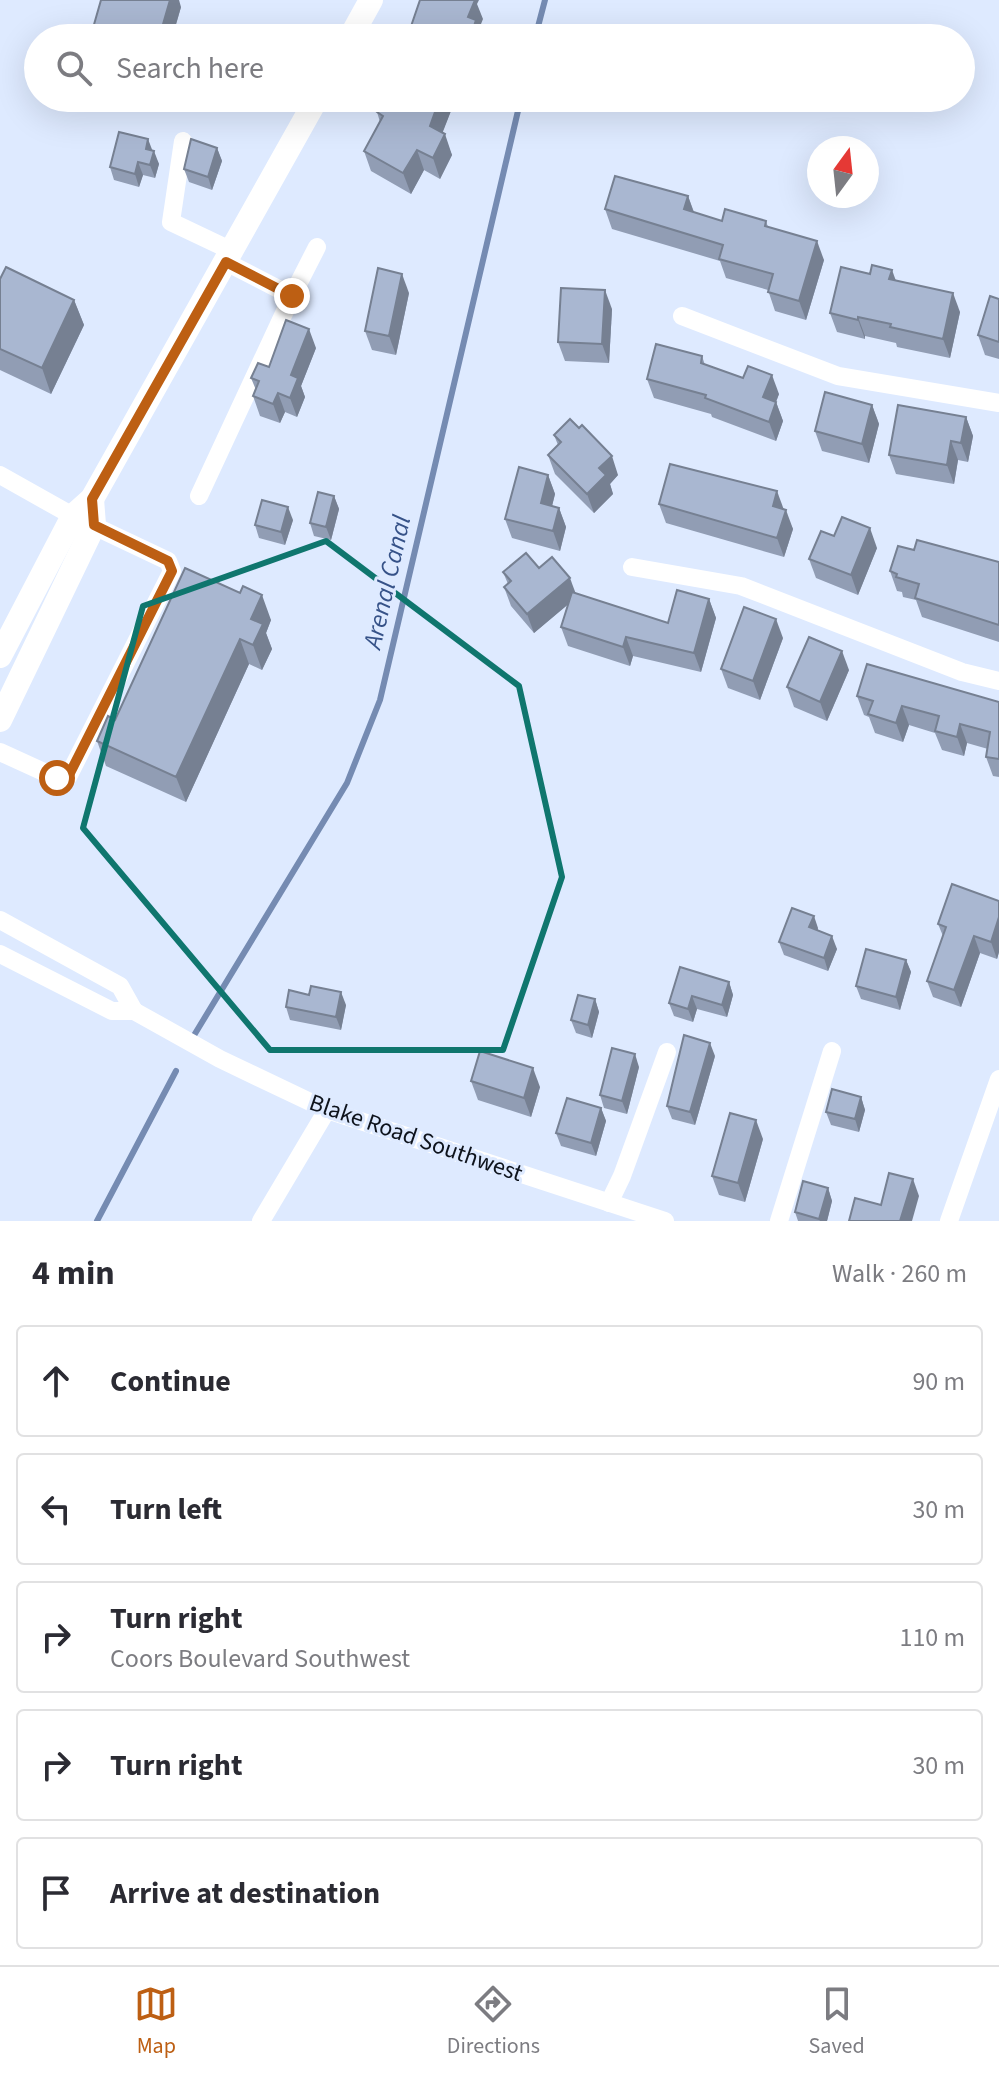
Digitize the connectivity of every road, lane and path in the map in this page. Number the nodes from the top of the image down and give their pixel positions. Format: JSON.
{"nodes":[{"id":1,"x":371,"y":0,"type":"edge"},
{"id":2,"x":358,"y":24,"type":"edge"},
{"id":3,"x":309,"y":112,"type":"edge"},
{"id":4,"x":183,"y":141,"type":"dead end"},
{"id":5,"x":317,"y":247,"type":"dead end"},
{"id":6,"x":229,"y":257,"type":"junction"},
{"id":7,"x":292,"y":296,"type":"junction"},
{"id":8,"x":682,"y":316,"type":"dead end"},
{"id":9,"x":999,"y":403,"type":"edge"},
{"id":10,"x":0,"y":475,"type":"edge"},
{"id":11,"x":199,"y":496,"type":"dead end"},
{"id":12,"x":84,"y":520,"type":"junction"},
{"id":13,"x":632,"y":567,"type":"dead end"},
{"id":14,"x":0,"y":656,"type":"edge"},
{"id":15,"x":999,"y":681,"type":"edge"},
{"id":16,"x":0,"y":720,"type":"edge"},
{"id":17,"x":0,"y":752,"type":"edge"},
{"id":18,"x":0,"y":920,"type":"edge"},
{"id":19,"x":0,"y":954,"type":"edge"},
{"id":20,"x":134,"y":1011,"type":"junction"},
{"id":21,"x":832,"y":1051,"type":"dead end"},
{"id":22,"x":667,"y":1052,"type":"dead end"},
{"id":23,"x":999,"y":1079,"type":"edge"},
{"id":24,"x":327,"y":1110,"type":"junction"},
{"id":25,"x":609,"y":1203,"type":"junction"},
{"id":26,"x":261,"y":1221,"type":"edge"},
{"id":27,"x":665,"y":1221,"type":"edge"},
{"id":28,"x":779,"y":1221,"type":"edge"},
{"id":29,"x":949,"y":1221,"type":"edge"}],
"edges":[{"from":1,"to":2,"type":"main road"},
{"from":3,"to":6,"type":"main road"},
{"from":4,"to":6,"type":"street"},
{"from":5,"to":7,"type":"street"},
{"from":6,"to":7,"type":"street"},
{"from":6,"to":12,"type":"main road"},
{"from":7,"to":11,"type":"street"},
{"from":8,"to":9,"type":"street"},
{"from":10,"to":12,"type":"street"},
{"from":12,"to":14,"type":"main road"},
{"from":12,"to":16,"type":"main road"},
{"from":12,"to":17,"type":"street"},
{"from":13,"to":15,"type":"street"},
{"from":18,"to":20,"type":"street","name":"Blake Road Southwest"},
{"from":19,"to":20,"type":"street","name":"Blake Road Southwest"},
{"from":20,"to":24,"type":"street","name":"Blake Road Southwest"},
{"from":21,"to":28,"type":"street"},
{"from":22,"to":25,"type":"street"},
{"from":23,"to":29,"type":"street"},
{"from":24,"to":25,"type":"street","name":"Blake Road Southwest"},
{"from":24,"to":26,"type":"street"},
{"from":25,"to":27,"type":"street","name":"Blake Road Southwest"}]}
